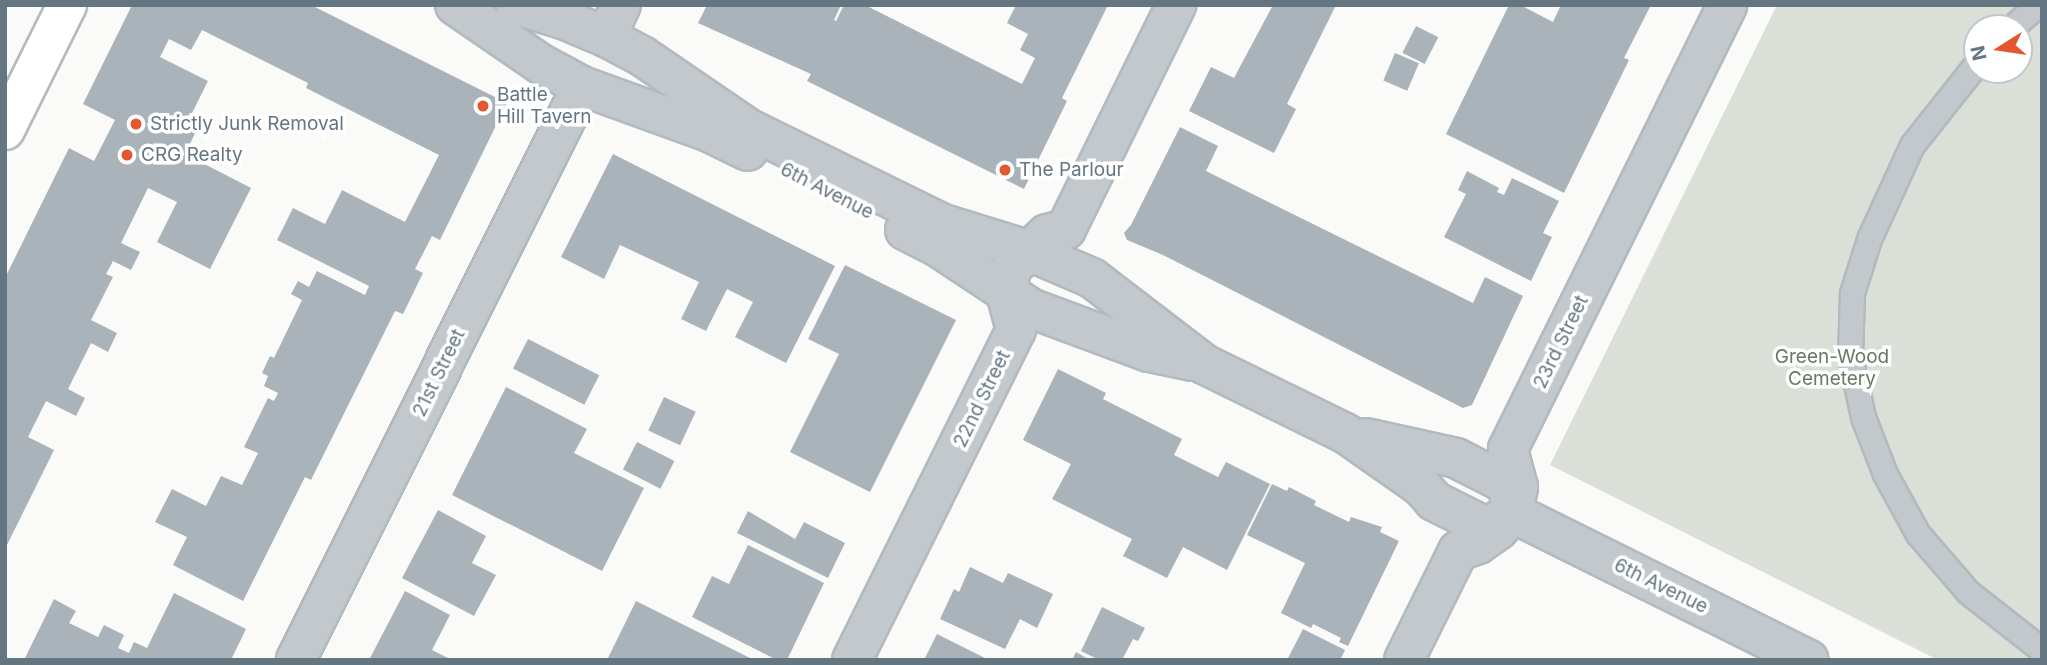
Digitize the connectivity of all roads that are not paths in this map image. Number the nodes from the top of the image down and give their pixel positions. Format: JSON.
{"nodes":[{"id":1,"x":67,"y":5,"type":"edge"},
{"id":2,"x":455,"y":5,"type":"edge"},
{"id":3,"x":516,"y":5,"type":"edge"},
{"id":4,"x":1176,"y":5,"type":"edge"},
{"id":5,"x":1727,"y":5,"type":"edge"},
{"id":6,"x":614,"y":21,"type":"edge"},
{"id":7,"x":1963,"y":81,"type":"edge"},
{"id":8,"x":582,"y":86,"type":"junction"},
{"id":9,"x":5,"y":130,"type":"edge"},
{"id":10,"x":1027,"y":250,"type":"junction"},
{"id":11,"x":1006,"y":292,"type":"junction"},
{"id":12,"x":1204,"y":364,"type":"junction"},
{"id":13,"x":1513,"y":513,"type":"junction"},
{"id":14,"x":2042,"y":650,"type":"edge"},
{"id":15,"x":296,"y":660,"type":"edge"},
{"id":16,"x":852,"y":660,"type":"edge"},
{"id":17,"x":1404,"y":660,"type":"edge"},
{"id":18,"x":1809,"y":660,"type":"edge"}],
"edges":[{"from":1,"to":9,"type":"main road"},
{"from":2,"to":8,"type":"street","name":"6th Avenue"},
{"from":3,"to":6,"type":"street","name":"6th Avenue"},
{"from":4,"to":10,"type":"street"},
{"from":5,"to":13,"type":"street","name":"23rd Street"},
{"from":6,"to":10,"type":"street","name":"6th Avenue"},
{"from":7,"to":14,"type":"lane"},
{"from":8,"to":11,"type":"street","name":"6th Avenue"},
{"from":8,"to":15,"type":"street","name":"21st Street"},
{"from":10,"to":11,"type":"street"},
{"from":10,"to":12,"type":"street","name":"6th Avenue"},
{"from":11,"to":12,"type":"street","name":"6th Avenue"},
{"from":11,"to":16,"type":"street","name":"22nd Street"},
{"from":12,"to":13,"type":"street","name":"6th Avenue"},
{"from":13,"to":17,"type":"street"},
{"from":13,"to":18,"type":"street","name":"6th Avenue"}]}
